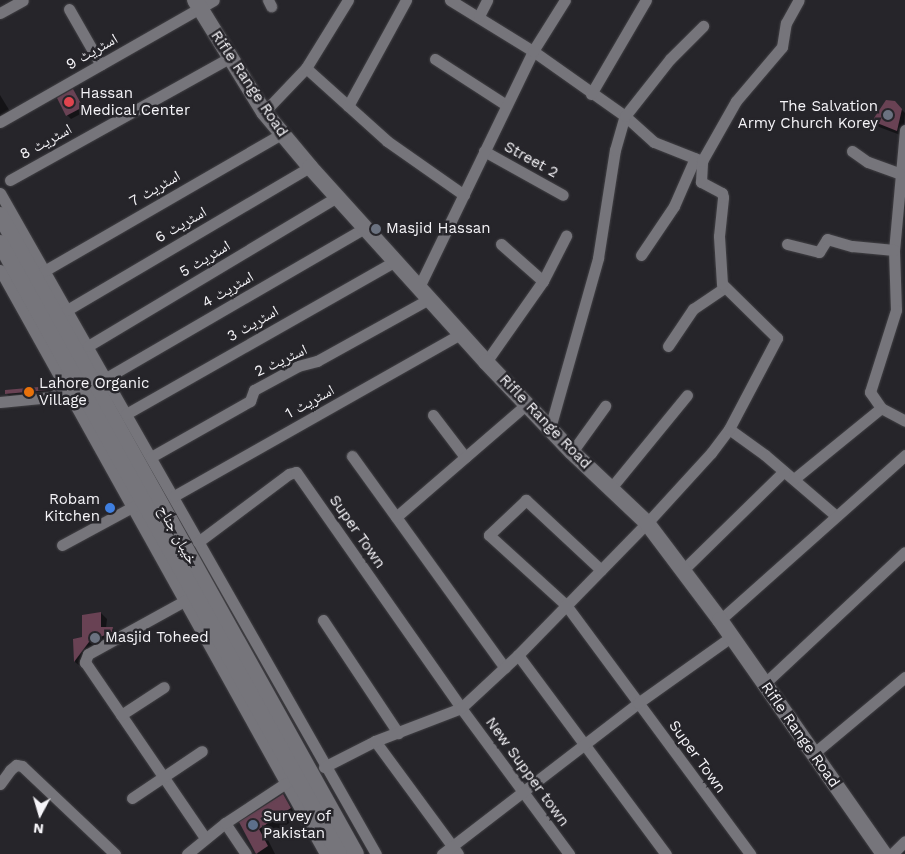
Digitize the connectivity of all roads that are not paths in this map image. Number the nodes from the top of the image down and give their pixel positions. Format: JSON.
{"nodes":[{"id":1,"x":23,"y":0,"type":"edge"},
{"id":2,"x":214,"y":0,"type":"edge"},
{"id":3,"x":348,"y":0,"type":"edge"},
{"id":4,"x":406,"y":0,"type":"edge"},
{"id":5,"x":450,"y":0,"type":"edge"},
{"id":6,"x":487,"y":0,"type":"edge"},
{"id":7,"x":565,"y":0,"type":"edge"},
{"id":8,"x":646,"y":0,"type":"edge"},
{"id":9,"x":799,"y":0,"type":"edge"},
{"id":10,"x":197,"y":4,"type":"edge"},
{"id":11,"x":69,"y":9,"type":"dead end"},
{"id":12,"x":0,"y":13,"type":"edge"},
{"id":13,"x":479,"y":16,"type":"junction"},
{"id":14,"x":704,"y":26,"type":"dead end"},
{"id":15,"x":532,"y":51,"type":"junction"},
{"id":16,"x":228,"y":58,"type":"junction"},
{"id":17,"x":435,"y":59,"type":"dead end"},
{"id":18,"x":102,"y":65,"type":"junction"},
{"id":19,"x":306,"y":68,"type":"junction"},
{"id":20,"x":591,"y":94,"type":"junction"},
{"id":21,"x":506,"y":105,"type":"junction"},
{"id":22,"x":348,"y":106,"type":"junction"},
{"id":23,"x":264,"y":112,"type":"junction"},
{"id":24,"x":625,"y":116,"type":"junction"},
{"id":25,"x":0,"y":122,"type":"edge"},
{"id":26,"x":905,"y":130,"type":"edge"},
{"id":27,"x":281,"y":134,"type":"junction"},
{"id":28,"x":484,"y":151,"type":"junction"},
{"id":29,"x":852,"y":151,"type":"dead end"},
{"id":30,"x":698,"y":159,"type":"junction"},
{"id":31,"x":310,"y":167,"type":"junction"},
{"id":32,"x":899,"y":173,"type":"junction"},
{"id":33,"x":10,"y":180,"type":"dead end"},
{"id":34,"x":0,"y":193,"type":"edge"},
{"id":35,"x":464,"y":195,"type":"junction"},
{"id":36,"x":563,"y":195,"type":"dead end"},
{"id":37,"x":337,"y":198,"type":"junction"},
{"id":38,"x":0,"y":215,"type":"edge"},
{"id":39,"x":365,"y":228,"type":"junction"},
{"id":40,"x":566,"y":236,"type":"dead end"},
{"id":41,"x":0,"y":243,"type":"edge"},
{"id":42,"x":501,"y":244,"type":"dead end"},
{"id":43,"x":787,"y":244,"type":"dead end"},
{"id":44,"x":894,"y":250,"type":"junction"},
{"id":45,"x":641,"y":255,"type":"dead end"},
{"id":46,"x":395,"y":261,"type":"junction"},
{"id":47,"x":0,"y":270,"type":"edge"},
{"id":48,"x":44,"y":270,"type":"junction"},
{"id":49,"x":543,"y":281,"type":"junction"},
{"id":50,"x":724,"y":288,"type":"junction"},
{"id":51,"x":424,"y":293,"type":"junction"},
{"id":52,"x":67,"y":310,"type":"junction"},
{"id":53,"x":460,"y":334,"type":"junction"},
{"id":54,"x":88,"y":346,"type":"junction"},
{"id":55,"x":668,"y":346,"type":"dead end"},
{"id":56,"x":486,"y":362,"type":"junction"},
{"id":57,"x":106,"y":378,"type":"junction"},
{"id":58,"x":67,"y":388,"type":"junction"},
{"id":59,"x":687,"y":394,"type":"dead end"},
{"id":60,"x":0,"y":402,"type":"edge"},
{"id":61,"x":527,"y":404,"type":"junction"},
{"id":62,"x":605,"y":406,"type":"dead end"},
{"id":63,"x":881,"y":408,"type":"junction"},
{"id":64,"x":126,"y":414,"type":"junction"},
{"id":65,"x":432,"y":415,"type":"dead end"},
{"id":66,"x":905,"y":421,"type":"edge"},
{"id":67,"x":550,"y":428,"type":"junction"},
{"id":68,"x":729,"y":429,"type":"junction"},
{"id":69,"x":572,"y":452,"type":"junction"},
{"id":70,"x":905,"y":455,"type":"edge"},
{"id":71,"x":352,"y":456,"type":"dead end"},
{"id":72,"x":151,"y":457,"type":"junction"},
{"id":73,"x":465,"y":457,"type":"junction"},
{"id":74,"x":784,"y":471,"type":"junction"},
{"id":75,"x":794,"y":479,"type":"junction"},
{"id":76,"x":610,"y":488,"type":"junction"},
{"id":77,"x":174,"y":496,"type":"junction"},
{"id":78,"x":134,"y":506,"type":"junction"},
{"id":79,"x":835,"y":515,"type":"junction"},
{"id":80,"x":396,"y":517,"type":"junction"},
{"id":81,"x":647,"y":523,"type":"junction"},
{"id":82,"x":198,"y":542,"type":"junction"},
{"id":83,"x":62,"y":545,"type":"dead end"},
{"id":84,"x":905,"y":552,"type":"edge"},
{"id":85,"x":601,"y":570,"type":"junction"},
{"id":86,"x":683,"y":570,"type":"junction"},
{"id":87,"x":186,"y":600,"type":"junction"},
{"id":88,"x":566,"y":605,"type":"junction"},
{"id":89,"x":323,"y":620,"type":"dead end"},
{"id":90,"x":720,"y":620,"type":"junction"},
{"id":91,"x":731,"y":637,"type":"junction"},
{"id":92,"x":518,"y":655,"type":"junction"},
{"id":93,"x":505,"y":668,"type":"junction"},
{"id":94,"x":905,"y":677,"type":"edge"},
{"id":95,"x":764,"y":684,"type":"junction"},
{"id":96,"x":164,"y":687,"type":"dead end"},
{"id":97,"x":638,"y":703,"type":"junction"},
{"id":98,"x":461,"y":708,"type":"junction"},
{"id":99,"x":121,"y":715,"type":"junction"},
{"id":100,"x":398,"y":732,"type":"junction"},
{"id":101,"x":375,"y":742,"type":"junction"},
{"id":102,"x":584,"y":744,"type":"junction"},
{"id":103,"x":202,"y":751,"type":"dead end"},
{"id":104,"x":813,"y":754,"type":"junction"},
{"id":105,"x":324,"y":767,"type":"junction"},
{"id":106,"x":164,"y":777,"type":"junction"},
{"id":107,"x":286,"y":783,"type":"junction"},
{"id":108,"x":0,"y":784,"type":"edge"},
{"id":109,"x":523,"y":792,"type":"junction"},
{"id":110,"x":132,"y":798,"type":"dead end"},
{"id":111,"x":225,"y":823,"type":"junction"},
{"id":112,"x":205,"y":838,"type":"junction"},
{"id":113,"x":905,"y":841,"type":"edge"},
{"id":114,"x":455,"y":850,"type":"edge"},
{"id":115,"x":114,"y":854,"type":"edge"},
{"id":116,"x":187,"y":854,"type":"edge"},
{"id":117,"x":246,"y":854,"type":"edge"},
{"id":118,"x":326,"y":854,"type":"edge"},
{"id":119,"x":339,"y":854,"type":"edge"},
{"id":120,"x":356,"y":854,"type":"edge"},
{"id":121,"x":376,"y":854,"type":"edge"},
{"id":122,"x":442,"y":854,"type":"edge"},
{"id":123,"x":569,"y":854,"type":"edge"},
{"id":124,"x":666,"y":854,"type":"edge"},
{"id":125,"x":750,"y":854,"type":"edge"},
{"id":126,"x":884,"y":854,"type":"edge"},
{"id":127,"x":892,"y":854,"type":"edge"}],
"edges":[{"from":1,"to":12,"type":"street"},
{"from":2,"to":10,"type":"street","name":"اسٹریٹ 9"},
{"from":3,"to":19,"type":"street"},
{"from":4,"to":22,"type":"street"},
{"from":5,"to":13,"type":"street"},
{"from":6,"to":13,"type":"street"},
{"from":7,"to":15,"type":"street"},
{"from":8,"to":20,"type":"street"},
{"from":9,"to":30,"type":"street"},
{"from":10,"to":16,"type":"main road","name":"Rifle Range Road"},
{"from":10,"to":18,"type":"street","name":"اسٹریٹ 9"},
{"from":11,"to":18,"type":"street"},
{"from":13,"to":15,"type":"street"},
{"from":14,"to":24,"type":"street"},
{"from":15,"to":20,"type":"street"},
{"from":15,"to":21,"type":"street"},
{"from":16,"to":23,"type":"main road","name":"Rifle Range Road"},
{"from":16,"to":33,"type":"street","name":"اسٹریٹ 8"},
{"from":17,"to":21,"type":"street"},
{"from":18,"to":25,"type":"street","name":"اسٹریٹ 9"},
{"from":19,"to":22,"type":"street"},
{"from":19,"to":23,"type":"street"},
{"from":20,"to":24,"type":"street"},
{"from":21,"to":28,"type":"street"},
{"from":22,"to":35,"type":"street"},
{"from":23,"to":27,"type":"main road","name":"Rifle Range Road"},
{"from":24,"to":30,"type":"street"},
{"from":24,"to":67,"type":"street"},
{"from":26,"to":32,"type":"street"},
{"from":27,"to":31,"type":"main road","name":"Rifle Range Road"},
{"from":27,"to":48,"type":"street","name":"اسٹریٹ 7"},
{"from":28,"to":35,"type":"street"},
{"from":28,"to":36,"type":"street","name":"Street 2"},
{"from":29,"to":32,"type":"street"},
{"from":30,"to":45,"type":"street"},
{"from":30,"to":50,"type":"street"},
{"from":31,"to":37,"type":"main road","name":"Rifle Range Road"},
{"from":31,"to":52,"type":"street","name":"اسٹریٹ 6"},
{"from":32,"to":44,"type":"street"},
{"from":34,"to":48,"type":"street"},
{"from":35,"to":51,"type":"street"},
{"from":37,"to":39,"type":"main road","name":"Rifle Range Road"},
{"from":37,"to":54,"type":"street","name":"اسٹریٹ 5"},
{"from":38,"to":120,"type":"main road","name":"خیبان جناح"},
{"from":39,"to":46,"type":"main road","name":"Rifle Range Road"},
{"from":39,"to":57,"type":"street","name":"اسٹریٹ 4"},
{"from":40,"to":49,"type":"street"},
{"from":41,"to":119,"type":"main road","name":"خیبان جناح"},
{"from":42,"to":49,"type":"street"},
{"from":43,"to":44,"type":"street"},
{"from":44,"to":63,"type":"street"},
{"from":46,"to":51,"type":"main road","name":"Rifle Range Road"},
{"from":46,"to":64,"type":"street","name":"اسٹریٹ 3"},
{"from":47,"to":58,"type":"street"},
{"from":48,"to":52,"type":"street"},
{"from":49,"to":56,"type":"street"},
{"from":50,"to":55,"type":"street"},
{"from":50,"to":68,"type":"street"},
{"from":51,"to":53,"type":"main road","name":"Rifle Range Road"},
{"from":51,"to":72,"type":"street","name":"اسٹریٹ 2"},
{"from":52,"to":54,"type":"street"},
{"from":53,"to":56,"type":"main road","name":"Rifle Range Road"},
{"from":53,"to":77,"type":"street","name":"اسٹریٹ 1"},
{"from":54,"to":57,"type":"street"},
{"from":56,"to":61,"type":"main road","name":"Rifle Range Road"},
{"from":57,"to":64,"type":"street"},
{"from":58,"to":60,"type":"street"},
{"from":58,"to":78,"type":"street"},
{"from":59,"to":76,"type":"street"},
{"from":61,"to":67,"type":"main road","name":"Rifle Range Road"},
{"from":61,"to":73,"type":"street"},
{"from":62,"to":69,"type":"street"},
{"from":63,"to":66,"type":"street"},
{"from":63,"to":75,"type":"street"},
{"from":64,"to":72,"type":"street"},
{"from":65,"to":73,"type":"street"},
{"from":67,"to":69,"type":"main road","name":"Rifle Range Road"},
{"from":68,"to":74,"type":"street"},
{"from":68,"to":81,"type":"street"},
{"from":69,"to":76,"type":"main road","name":"Rifle Range Road"},
{"from":70,"to":79,"type":"street"},
{"from":71,"to":80,"type":"street"},
{"from":72,"to":77,"type":"street"},
{"from":73,"to":80,"type":"street"},
{"from":74,"to":75,"type":"street"},
{"from":74,"to":86,"type":"street"},
{"from":75,"to":79,"type":"street"},
{"from":76,"to":81,"type":"main road","name":"Rifle Range Road"},
{"from":77,"to":82,"type":"street"},
{"from":78,"to":83,"type":"street"},
{"from":78,"to":87,"type":"street"},
{"from":79,"to":90,"type":"street"},
{"from":80,"to":93,"type":"street"},
{"from":81,"to":85,"type":"street"},
{"from":81,"to":86,"type":"main road","name":"Rifle Range Road"},
{"from":82,"to":98,"type":"street","name":"Super Town"},
{"from":82,"to":105,"type":"street"},
{"from":84,"to":95,"type":"street"},
{"from":85,"to":88,"type":"street"},
{"from":85,"to":88,"type":"street","name":"Super Town"},
{"from":86,"to":90,"type":"main road","name":"Rifle Range Road"},
{"from":87,"to":99,"type":"street"},
{"from":87,"to":107,"type":"street"},
{"from":88,"to":92,"type":"street"},
{"from":88,"to":97,"type":"street","name":"Super Town"},
{"from":89,"to":100,"type":"street"},
{"from":90,"to":91,"type":"main road","name":"Rifle Range Road"},
{"from":91,"to":95,"type":"main road","name":"Rifle Range Road"},
{"from":91,"to":97,"type":"street"},
{"from":92,"to":93,"type":"street"},
{"from":92,"to":102,"type":"street"},
{"from":93,"to":98,"type":"street"},
{"from":94,"to":104,"type":"street"},
{"from":95,"to":104,"type":"main road","name":"Rifle Range Road"},
{"from":96,"to":99,"type":"street"},
{"from":97,"to":102,"type":"street"},
{"from":97,"to":125,"type":"street","name":"Super Town"},
{"from":98,"to":100,"type":"street"},
{"from":98,"to":109,"type":"street","name":"New Supper town"},
{"from":99,"to":106,"type":"street"},
{"from":100,"to":101,"type":"street"},
{"from":101,"to":105,"type":"street"},
{"from":101,"to":114,"type":"street"},
{"from":102,"to":109,"type":"street"},
{"from":102,"to":124,"type":"street"},
{"from":103,"to":106,"type":"street"},
{"from":104,"to":126,"type":"main road","name":"Rifle Range Road"},
{"from":105,"to":121,"type":"street"},
{"from":106,"to":110,"type":"street"},
{"from":106,"to":112,"type":"street"},
{"from":107,"to":111,"type":"street"},
{"from":107,"to":118,"type":"street"},
{"from":108,"to":115,"type":"street"},
{"from":109,"to":114,"type":"street"},
{"from":109,"to":123,"type":"street","name":"New Supper town"},
{"from":111,"to":112,"type":"street"},
{"from":111,"to":117,"type":"street"},
{"from":112,"to":116,"type":"street"},
{"from":113,"to":127,"type":"street"},
{"from":114,"to":122,"type":"street"}]}
